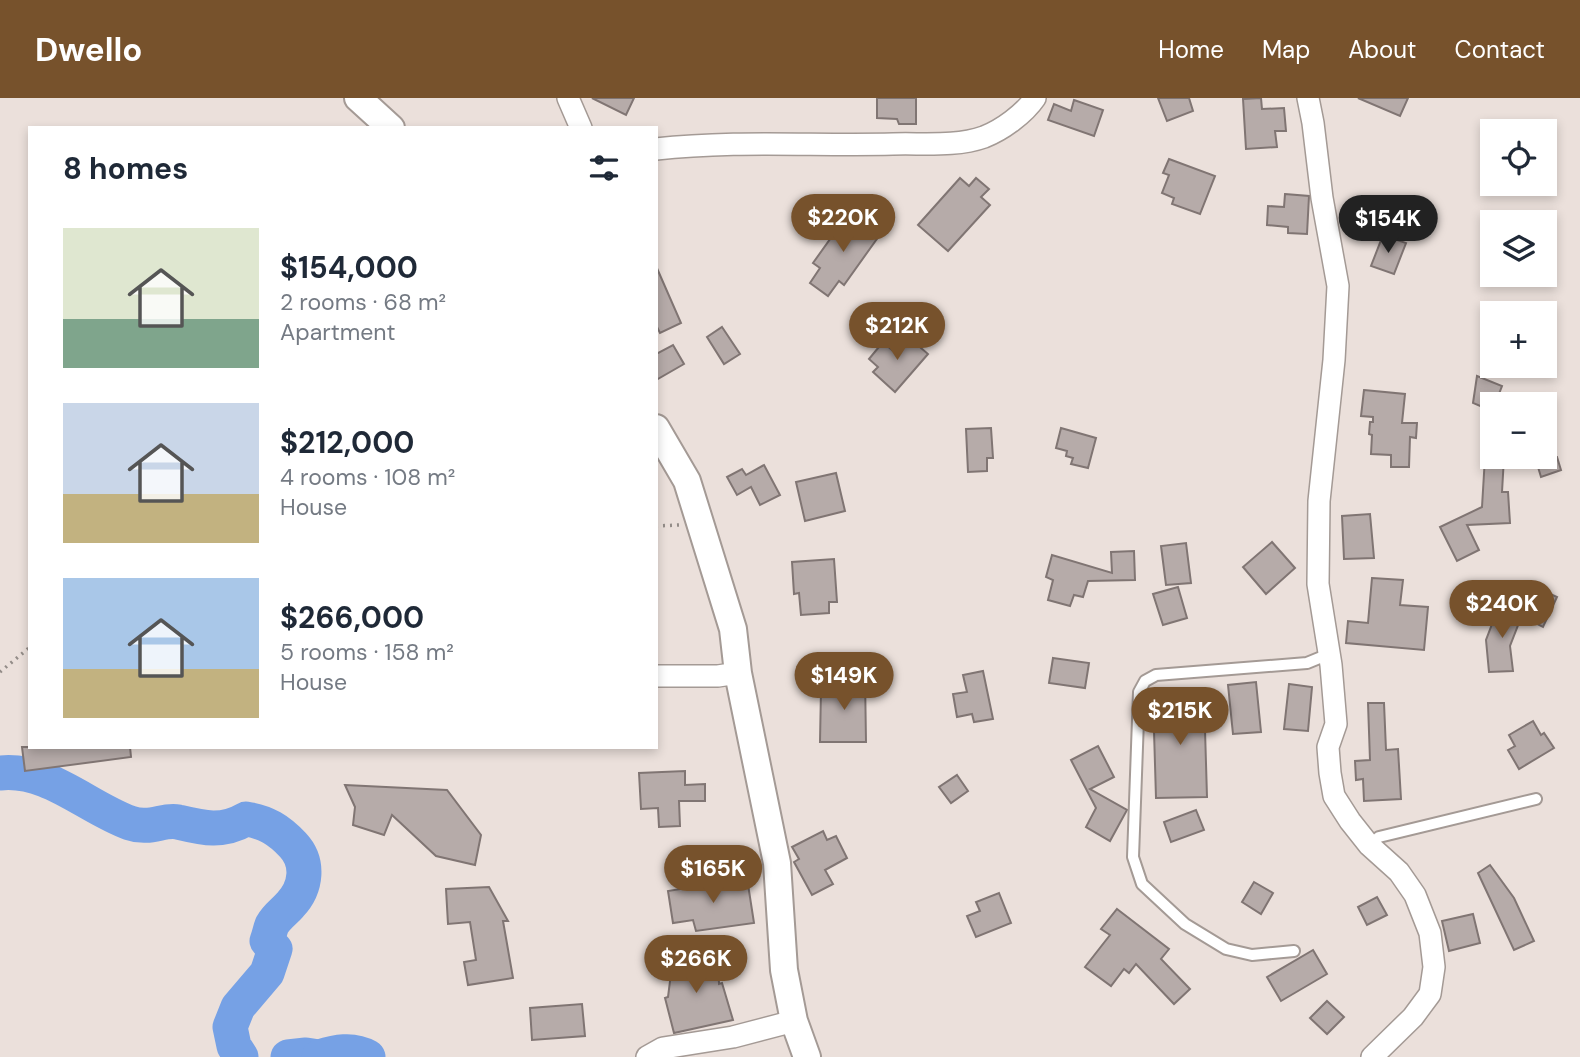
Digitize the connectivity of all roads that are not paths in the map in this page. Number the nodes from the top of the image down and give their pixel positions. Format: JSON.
{"nodes":[{"id":1,"x":358,"y":98,"type":"edge"},
{"id":2,"x":568,"y":98,"type":"edge"},
{"id":3,"x":1035,"y":98,"type":"edge"},
{"id":4,"x":1308,"y":98,"type":"edge"},
{"id":5,"x":388,"y":126,"type":"edge"},
{"id":6,"x":580,"y":126,"type":"edge"},
{"id":7,"x":658,"y":149,"type":"edge"},
{"id":8,"x":658,"y":431,"type":"edge"},
{"id":9,"x":1329,"y":654,"type":"junction"},
{"id":10,"x":738,"y":673,"type":"junction"},
{"id":11,"x":658,"y":676,"type":"edge"},
{"id":12,"x":1536,"y":799,"type":"dead end"},
{"id":13,"x":1369,"y":845,"type":"junction"},
{"id":14,"x":1294,"y":951,"type":"dead end"},
{"id":15,"x":794,"y":1021,"type":"junction"},
{"id":16,"x":647,"y":1057,"type":"edge"},
{"id":17,"x":807,"y":1057,"type":"edge"},
{"id":18,"x":1372,"y":1057,"type":"edge"}],
"edges":[{"from":1,"to":5,"type":"street"},
{"from":2,"to":6,"type":"street"},
{"from":3,"to":7,"type":"street"},
{"from":4,"to":9,"type":"street"},
{"from":8,"to":10,"type":"street"},
{"from":9,"to":13,"type":"street"},
{"from":9,"to":14,"type":"lane"},
{"from":10,"to":11,"type":"street"},
{"from":10,"to":15,"type":"street"},
{"from":12,"to":13,"type":"lane"},
{"from":13,"to":18,"type":"street"},
{"from":15,"to":16,"type":"street"},
{"from":15,"to":17,"type":"street"}]}
